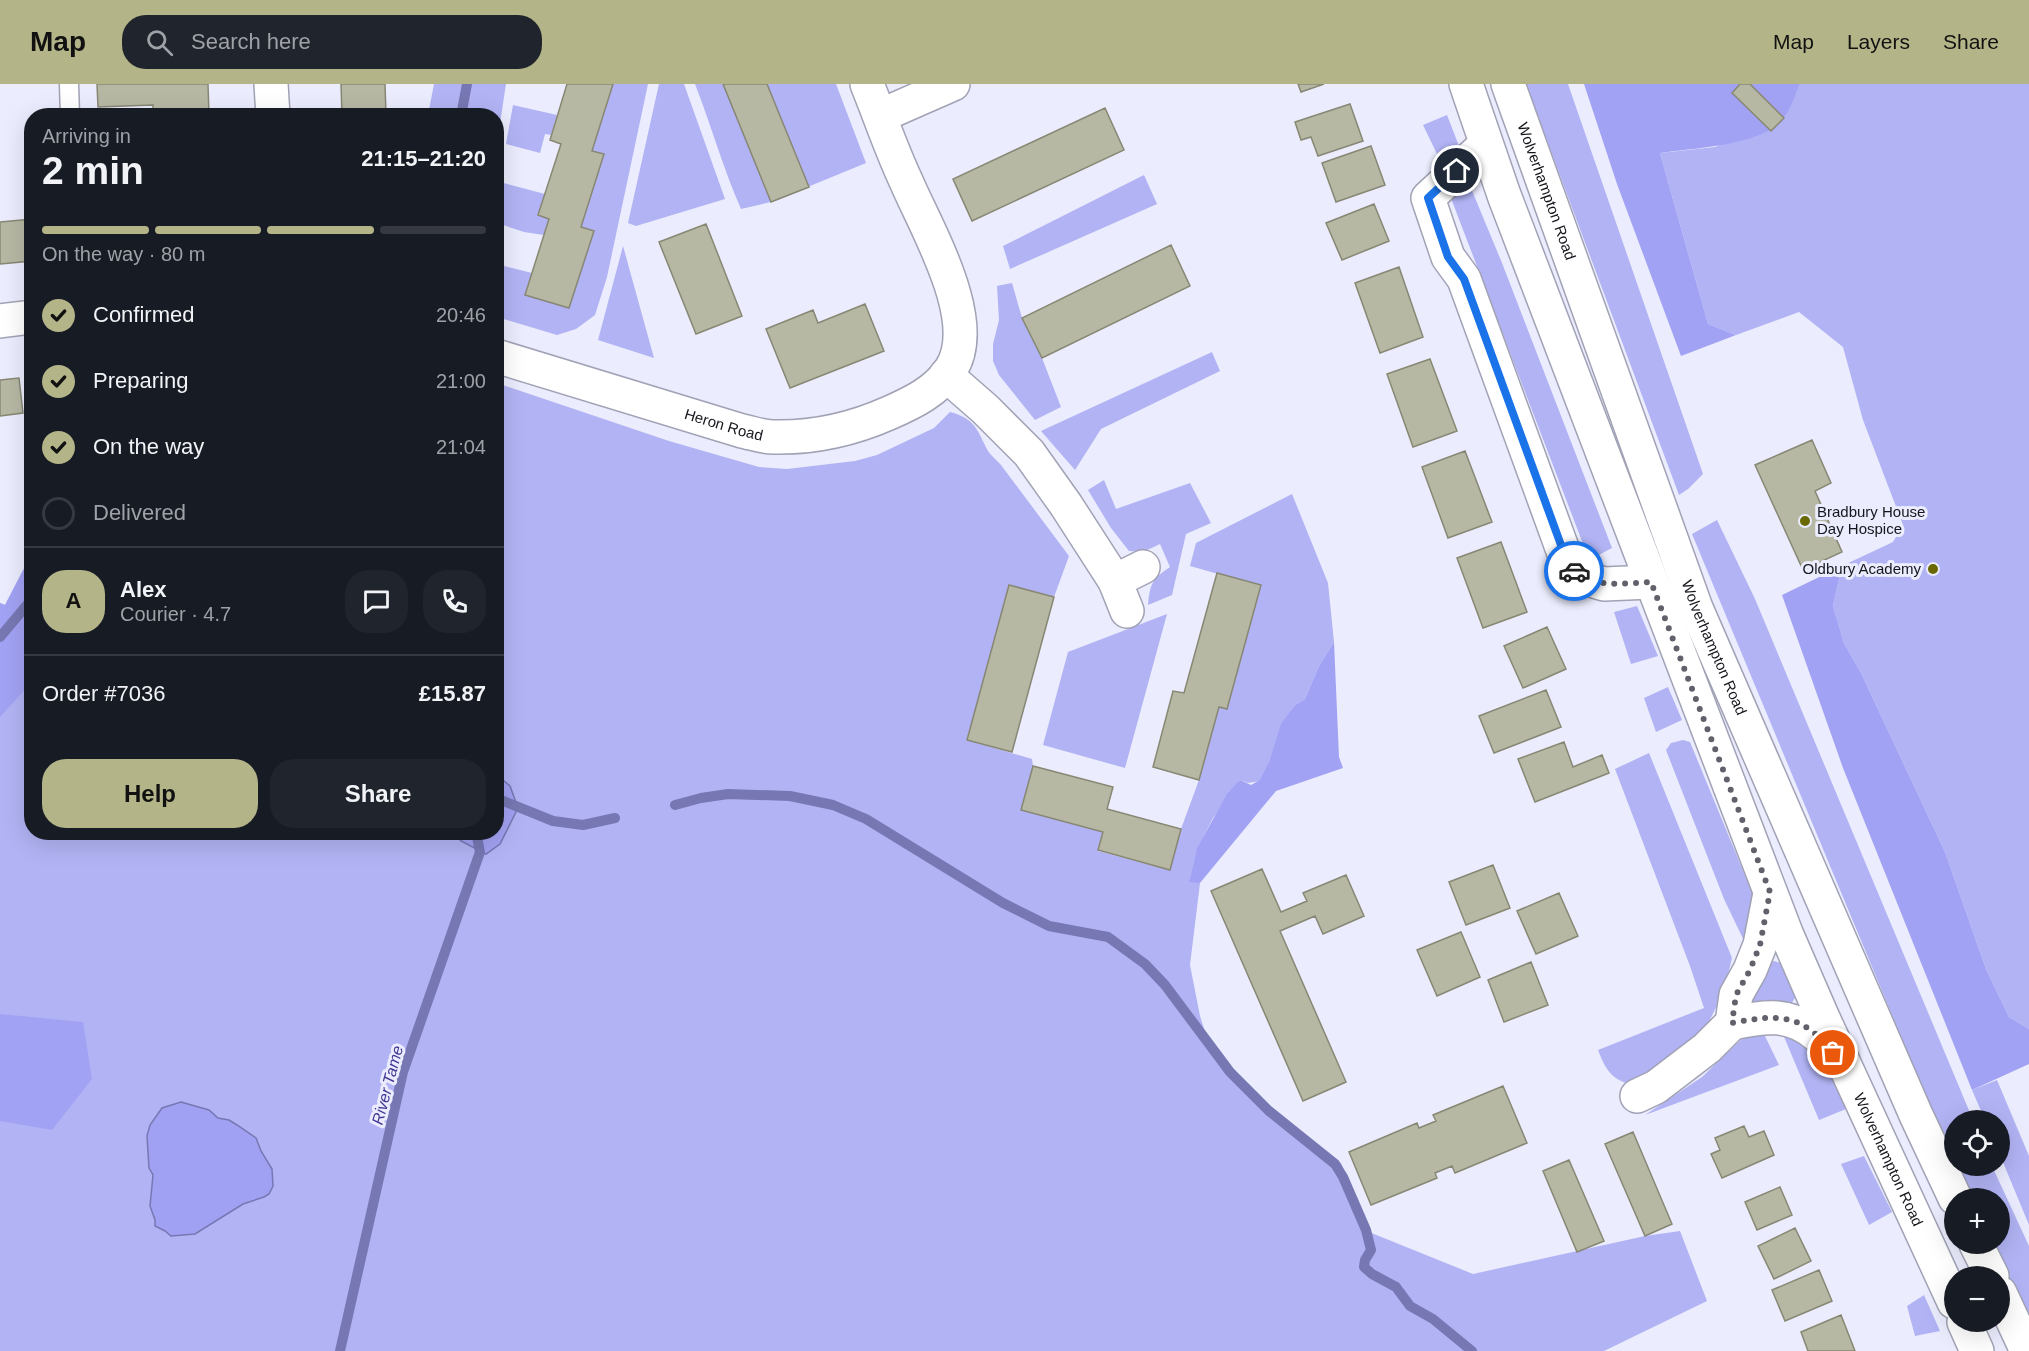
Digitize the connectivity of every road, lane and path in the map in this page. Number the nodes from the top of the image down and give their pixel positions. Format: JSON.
{"nodes":[{"id":1,"x":69,"y":84,"type":"edge"},
{"id":2,"x":271,"y":84,"type":"edge"},
{"id":3,"x":867,"y":84,"type":"edge"},
{"id":4,"x":953,"y":84,"type":"edge"},
{"id":5,"x":1466,"y":84,"type":"edge"},
{"id":6,"x":1508,"y":84,"type":"edge"},
{"id":7,"x":70,"y":108,"type":"edge"},
{"id":8,"x":272,"y":108,"type":"edge"},
{"id":9,"x":880,"y":116,"type":"junction"},
{"id":10,"x":1486,"y":144,"type":"junction"},
{"id":11,"x":24,"y":318,"type":"edge"},
{"id":12,"x":0,"y":321,"type":"edge"},
{"id":13,"x":504,"y":358,"type":"edge"},
{"id":14,"x":946,"y":375,"type":"junction"},
{"id":15,"x":1651,"y":582,"type":"junction"},
{"id":16,"x":1127,"y":611,"type":"dead end"},
{"id":17,"x":1770,"y":892,"type":"junction"},
{"id":18,"x":1732,"y":1023,"type":"junction"},
{"id":19,"x":1842,"y":1059,"type":"junction"},
{"id":20,"x":1637,"y":1096,"type":"dead end"},
{"id":21,"x":1950,"y":1188,"type":"edge"},
{"id":22,"x":1944,"y":1280,"type":"edge"},
{"id":23,"x":2010,"y":1314,"type":"edge"},
{"id":24,"x":1968,"y":1332,"type":"edge"},
{"id":25,"x":1977,"y":1351,"type":"edge"},
{"id":26,"x":2027,"y":1351,"type":"edge"}],
"edges":[{"from":1,"to":7,"type":"lane"},
{"from":2,"to":8,"type":"main road"},
{"from":3,"to":9,"type":"main road","name":"Heron Road"},
{"from":4,"to":9,"type":"main road"},
{"from":5,"to":10,"type":"main road","name":"Wolverhampton Road"},
{"from":6,"to":21,"type":"main road","name":"Wolverhampton Road"},
{"from":9,"to":14,"type":"main road","name":"Heron Road"},
{"from":10,"to":15,"type":"main road","name":"Wolverhampton Road"},
{"from":10,"to":15,"type":"main road"},
{"from":11,"to":12,"type":"main road"},
{"from":13,"to":14,"type":"main road","name":"Heron Road"},
{"from":14,"to":16,"type":"main road"},
{"from":15,"to":17,"type":"main road","name":"Wolverhampton Road"},
{"from":17,"to":18,"type":"main road"},
{"from":17,"to":19,"type":"main road","name":"Wolverhampton Road"},
{"from":18,"to":19,"type":"main road"},
{"from":18,"to":20,"type":"main road"},
{"from":19,"to":22,"type":"main road","name":"Wolverhampton Road"},
{"from":23,"to":26,"type":"main road"},
{"from":24,"to":25,"type":"main road"}]}
